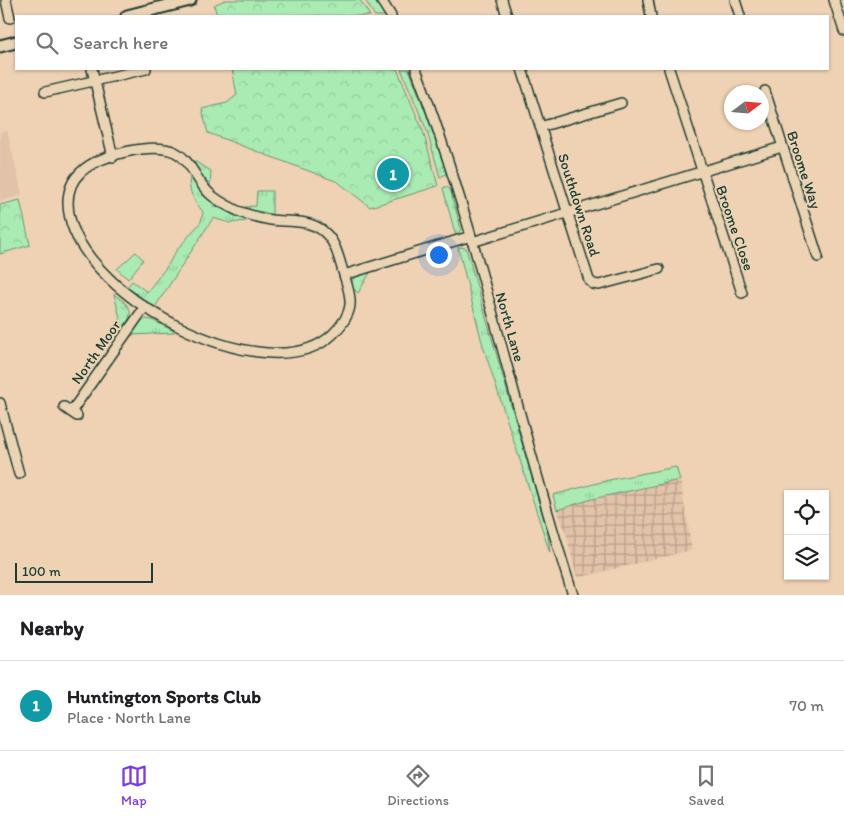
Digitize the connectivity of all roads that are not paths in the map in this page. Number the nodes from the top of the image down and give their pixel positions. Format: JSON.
{"nodes":[{"id":1,"x":6,"y":0,"type":"edge"},
{"id":2,"x":382,"y":0,"type":"edge"},
{"id":3,"x":502,"y":0,"type":"edge"},
{"id":4,"x":648,"y":0,"type":"edge"},
{"id":5,"x":736,"y":0,"type":"edge"},
{"id":6,"x":834,"y":0,"type":"edge"},
{"id":7,"x":184,"y":1,"type":"edge"},
{"id":8,"x":131,"y":15,"type":"edge"},
{"id":9,"x":390,"y":15,"type":"edge"},
{"id":10,"x":507,"y":15,"type":"edge"},
{"id":11,"x":651,"y":15,"type":"edge"},
{"id":12,"x":740,"y":15,"type":"edge"},
{"id":13,"x":10,"y":18,"type":"dead end"},
{"id":14,"x":844,"y":31,"type":"edge"},
{"id":15,"x":15,"y":42,"type":"edge"},
{"id":16,"x":0,"y":46,"type":"edge"},
{"id":17,"x":92,"y":70,"type":"edge"},
{"id":18,"x":142,"y":70,"type":"edge"},
{"id":19,"x":416,"y":70,"type":"edge"},
{"id":20,"x":522,"y":70,"type":"edge"},
{"id":21,"x":669,"y":70,"type":"edge"},
{"id":22,"x":95,"y":81,"type":"junction"},
{"id":23,"x":45,"y":92,"type":"dead end"},
{"id":24,"x":620,"y":104,"type":"dead end"},
{"id":25,"x":769,"y":104,"type":"edge"},
{"id":26,"x":540,"y":127,"type":"junction"},
{"id":27,"x":782,"y":147,"type":"junction"},
{"id":28,"x":113,"y":157,"type":"junction"},
{"id":29,"x":702,"y":171,"type":"junction"},
{"id":30,"x":567,"y":213,"type":"junction"},
{"id":31,"x":471,"y":239,"type":"junction"},
{"id":32,"x":818,"y":257,"type":"dead end"},
{"id":33,"x":659,"y":269,"type":"dead end"},
{"id":34,"x":344,"y":274,"type":"junction"},
{"id":35,"x":742,"y":293,"type":"dead end"},
{"id":36,"x":144,"y":308,"type":"junction"},
{"id":37,"x":0,"y":402,"type":"edge"},
{"id":38,"x":71,"y":412,"type":"dead end"},
{"id":39,"x":19,"y":474,"type":"dead end"},
{"id":40,"x":573,"y":595,"type":"edge"}],
"edges":[{"from":1,"to":13,"type":"street"},
{"from":2,"to":9,"type":"street"},
{"from":3,"to":10,"type":"street"},
{"from":4,"to":11,"type":"street"},
{"from":5,"to":12,"type":"street"},
{"from":6,"to":14,"type":"street"},
{"from":7,"to":8,"type":"street"},
{"from":15,"to":16,"type":"street"},
{"from":17,"to":22,"type":"street"},
{"from":18,"to":22,"type":"street"},
{"from":19,"to":31,"type":"street","name":"North Lane"},
{"from":20,"to":26,"type":"street","name":"Southdown Road"},
{"from":21,"to":29,"type":"street","name":"Broome Close"},
{"from":22,"to":23,"type":"street"},
{"from":22,"to":28,"type":"street"},
{"from":24,"to":26,"type":"street"},
{"from":25,"to":27,"type":"street","name":"Broome Way"},
{"from":26,"to":30,"type":"street","name":"Southdown Road"},
{"from":27,"to":29,"type":"street"},
{"from":27,"to":32,"type":"street","name":"Broome Way"},
{"from":28,"to":34,"type":"street"},
{"from":28,"to":36,"type":"street"},
{"from":29,"to":30,"type":"street","name":"Broome Close"},
{"from":29,"to":35,"type":"street","name":"Broome Close"},
{"from":30,"to":31,"type":"street","name":"Broome Close"},
{"from":30,"to":33,"type":"street","name":"Southdown Road"},
{"from":31,"to":34,"type":"street"},
{"from":31,"to":40,"type":"street","name":"North Lane"},
{"from":34,"to":36,"type":"street"},
{"from":36,"to":38,"type":"street","name":"North Moor"},
{"from":37,"to":39,"type":"street"}]}
